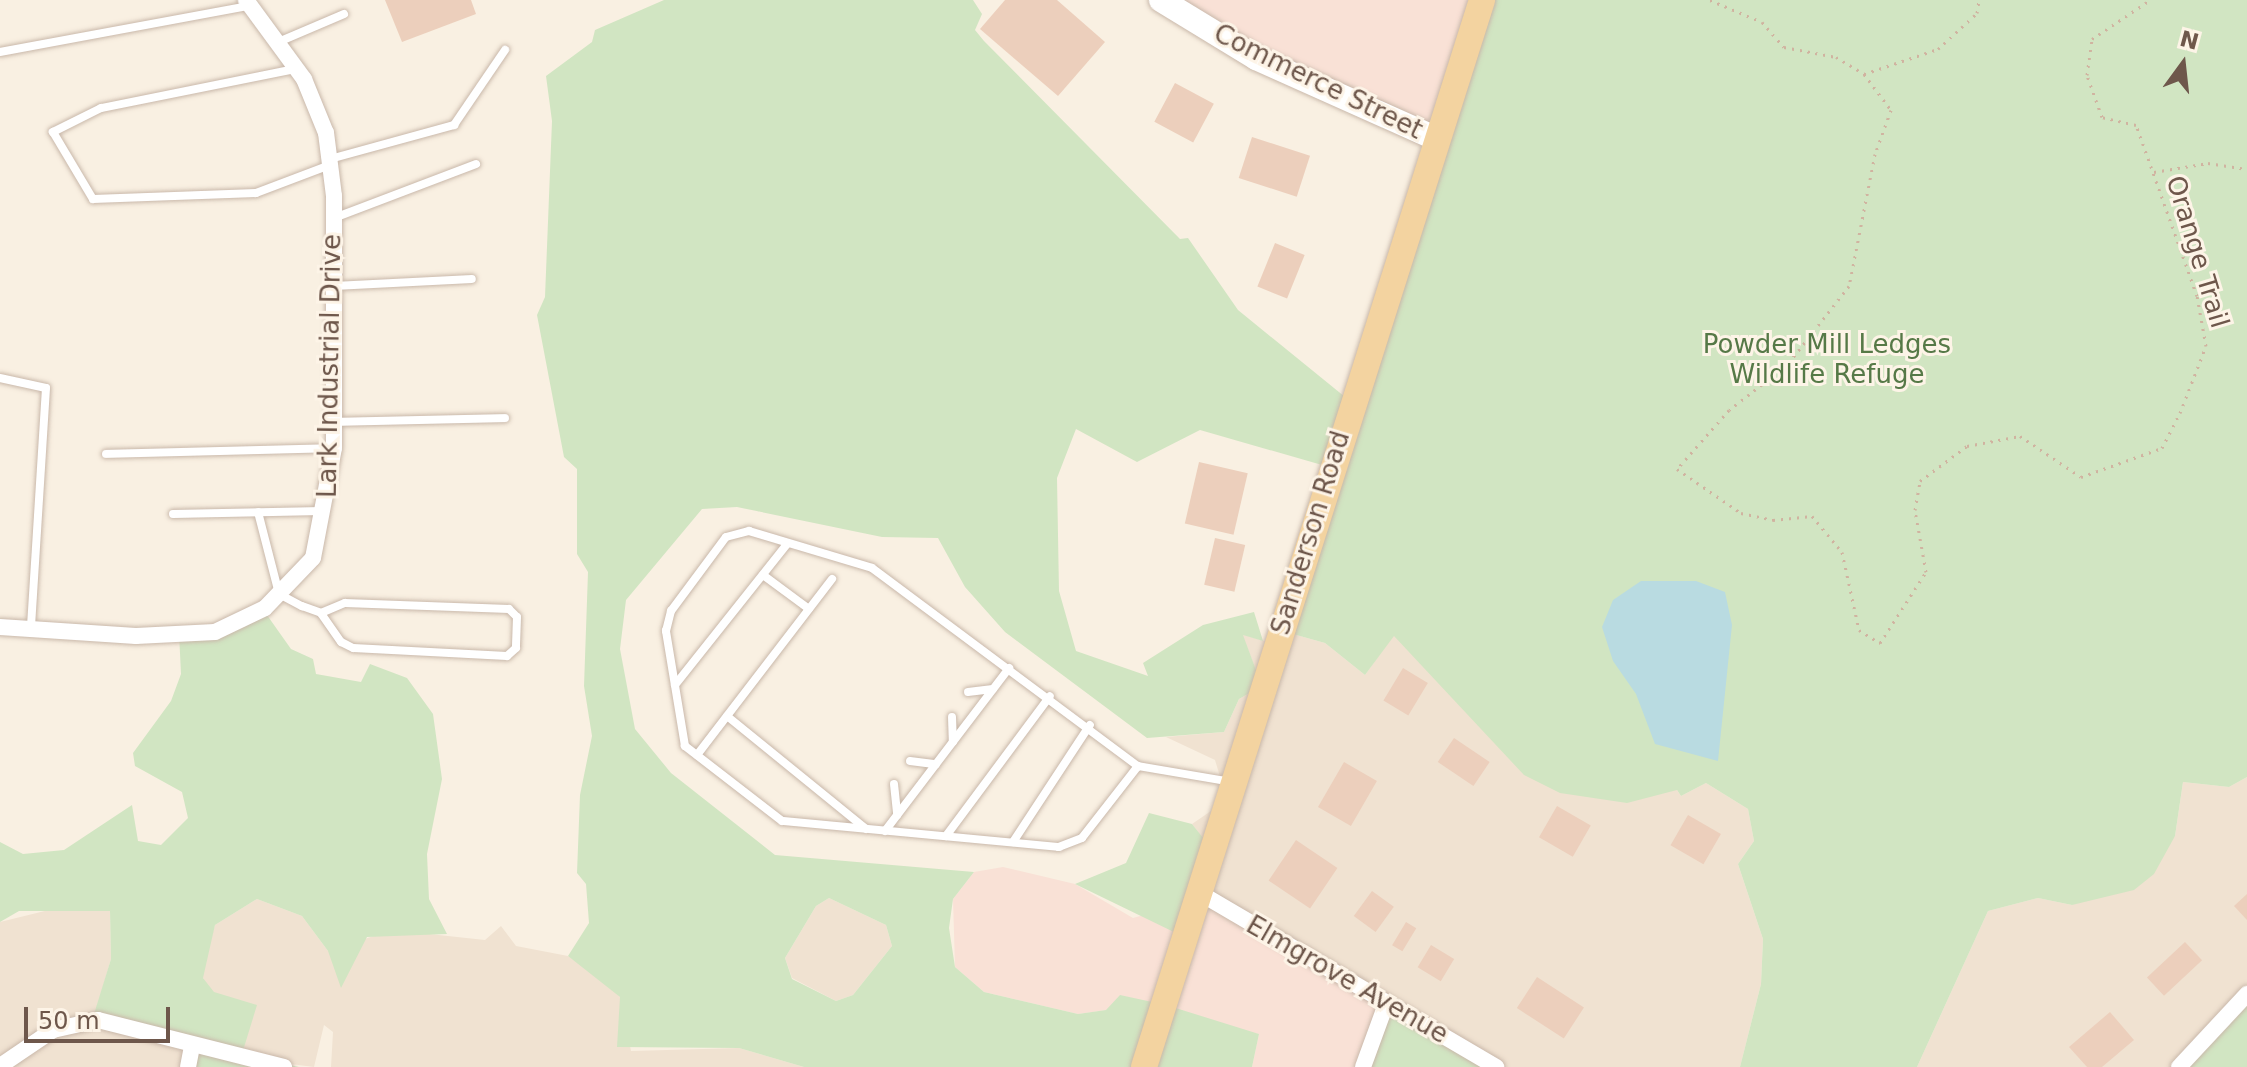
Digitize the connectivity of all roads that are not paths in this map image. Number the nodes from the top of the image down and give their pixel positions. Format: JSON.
{"nodes":[{"id":1,"x":1161,"y":0,"type":"edge"},
{"id":2,"x":1482,"y":0,"type":"edge"},
{"id":3,"x":248,"y":3,"type":"edge"},
{"id":4,"x":344,"y":14,"type":"dead end"},
{"id":5,"x":275,"y":43,"type":"junction"},
{"id":6,"x":505,"y":50,"type":"dead end"},
{"id":7,"x":0,"y":52,"type":"edge"},
{"id":8,"x":296,"y":69,"type":"junction"},
{"id":9,"x":1435,"y":138,"type":"junction"},
{"id":10,"x":330,"y":162,"type":"junction"},
{"id":11,"x":476,"y":164,"type":"dead end"},
{"id":12,"x":334,"y":218,"type":"junction"},
{"id":13,"x":472,"y":279,"type":"dead end"},
{"id":14,"x":334,"y":286,"type":"junction"},
{"id":15,"x":0,"y":378,"type":"edge"},
{"id":16,"x":505,"y":418,"type":"dead end"},
{"id":17,"x":334,"y":422,"type":"junction"},
{"id":18,"x":334,"y":448,"type":"junction"},
{"id":19,"x":106,"y":454,"type":"dead end"},
{"id":20,"x":327,"y":511,"type":"junction"},
{"id":21,"x":258,"y":512,"type":"junction"},
{"id":22,"x":173,"y":514,"type":"dead end"},
{"id":23,"x":788,"y":543,"type":"junction"},
{"id":24,"x":763,"y":575,"type":"junction"},
{"id":25,"x":832,"y":579,"type":"dead end"},
{"id":26,"x":279,"y":594,"type":"junction"},
{"id":27,"x":809,"y":609,"type":"junction"},
{"id":28,"x":321,"y":613,"type":"junction"},
{"id":29,"x":0,"y":627,"type":"edge"},
{"id":30,"x":31,"y":627,"type":"junction"},
{"id":31,"x":1009,"y":668,"type":"junction"},
{"id":32,"x":675,"y":685,"type":"junction"},
{"id":33,"x":993,"y":689,"type":"junction"},
{"id":34,"x":968,"y":692,"type":"dead end"},
{"id":35,"x":1050,"y":696,"type":"junction"},
{"id":36,"x":727,"y":716,"type":"junction"},
{"id":37,"x":952,"y":717,"type":"dead end"},
{"id":38,"x":1090,"y":725,"type":"junction"},
{"id":39,"x":953,"y":742,"type":"junction"},
{"id":40,"x":697,"y":755,"type":"junction"},
{"id":41,"x":910,"y":761,"type":"dead end"},
{"id":42,"x":936,"y":764,"type":"junction"},
{"id":43,"x":1138,"y":766,"type":"junction"},
{"id":44,"x":1233,"y":782,"type":"junction"},
{"id":45,"x":894,"y":784,"type":"dead end"},
{"id":46,"x":897,"y":815,"type":"junction"},
{"id":47,"x":866,"y":829,"type":"junction"},
{"id":48,"x":885,"y":831,"type":"junction"},
{"id":49,"x":946,"y":836,"type":"junction"},
{"id":50,"x":1013,"y":842,"type":"junction"},
{"id":51,"x":1198,"y":892,"type":"junction"},
{"id":52,"x":2247,"y":994,"type":"edge"},
{"id":53,"x":1386,"y":1004,"type":"junction"},
{"id":54,"x":192,"y":1046,"type":"junction"},
{"id":55,"x":0,"y":1066,"type":"edge"},
{"id":56,"x":188,"y":1067,"type":"edge"},
{"id":57,"x":284,"y":1067,"type":"edge"},
{"id":58,"x":1144,"y":1067,"type":"edge"},
{"id":59,"x":1363,"y":1067,"type":"edge"},
{"id":60,"x":1496,"y":1067,"type":"edge"},
{"id":61,"x":2179,"y":1067,"type":"edge"}],
"edges":[{"from":1,"to":9,"type":"street","name":"Commerce Street"},
{"from":2,"to":9,"type":"main road","name":"Sanderson Road"},
{"from":3,"to":5,"type":"street","name":"Lark Industrial Drive"},
{"from":3,"to":7,"type":"lane"},
{"from":4,"to":5,"type":"lane"},
{"from":5,"to":8,"type":"street","name":"Lark Industrial Drive"},
{"from":6,"to":10,"type":"lane"},
{"from":8,"to":10,"type":"street","name":"Lark Industrial Drive"},
{"from":8,"to":10,"type":"lane"},
{"from":9,"to":44,"type":"main road","name":"Sanderson Road"},
{"from":10,"to":12,"type":"street","name":"Lark Industrial Drive"},
{"from":11,"to":12,"type":"lane"},
{"from":12,"to":14,"type":"street","name":"Lark Industrial Drive"},
{"from":13,"to":14,"type":"lane"},
{"from":14,"to":17,"type":"street","name":"Lark Industrial Drive"},
{"from":15,"to":30,"type":"lane"},
{"from":16,"to":17,"type":"lane"},
{"from":17,"to":18,"type":"street","name":"Lark Industrial Drive"},
{"from":18,"to":19,"type":"lane"},
{"from":18,"to":20,"type":"street","name":"Lark Industrial Drive"},
{"from":20,"to":21,"type":"lane"},
{"from":20,"to":26,"type":"street","name":"Lark Industrial Drive"},
{"from":21,"to":22,"type":"lane"},
{"from":21,"to":26,"type":"lane"},
{"from":23,"to":24,"type":"lane"},
{"from":23,"to":31,"type":"lane"},
{"from":23,"to":32,"type":"lane"},
{"from":24,"to":27,"type":"lane"},
{"from":24,"to":32,"type":"lane"},
{"from":25,"to":27,"type":"lane"},
{"from":26,"to":28,"type":"lane"},
{"from":26,"to":30,"type":"street","name":"Lark Industrial Drive"},
{"from":27,"to":36,"type":"lane"},
{"from":28,"to":28,"type":"lane"},
{"from":29,"to":30,"type":"street","name":"Lark Industrial Drive"},
{"from":31,"to":33,"type":"lane"},
{"from":31,"to":35,"type":"lane"},
{"from":32,"to":40,"type":"lane"},
{"from":33,"to":34,"type":"lane"},
{"from":33,"to":39,"type":"lane"},
{"from":35,"to":38,"type":"lane"},
{"from":35,"to":49,"type":"lane"},
{"from":36,"to":40,"type":"lane"},
{"from":36,"to":47,"type":"lane"},
{"from":37,"to":39,"type":"lane"},
{"from":38,"to":43,"type":"lane"},
{"from":38,"to":50,"type":"lane"},
{"from":39,"to":42,"type":"lane"},
{"from":40,"to":47,"type":"lane"},
{"from":41,"to":42,"type":"lane"},
{"from":42,"to":46,"type":"lane"},
{"from":43,"to":44,"type":"lane"},
{"from":43,"to":50,"type":"lane"},
{"from":44,"to":51,"type":"main road","name":"Sanderson Road"},
{"from":45,"to":46,"type":"lane"},
{"from":46,"to":48,"type":"lane"},
{"from":47,"to":48,"type":"lane"},
{"from":48,"to":49,"type":"lane"},
{"from":49,"to":50,"type":"lane"},
{"from":51,"to":53,"type":"street","name":"Elmgrove Avenue"},
{"from":51,"to":58,"type":"main road","name":"Sanderson Road"},
{"from":52,"to":61,"type":"street"},
{"from":53,"to":59,"type":"street"},
{"from":53,"to":60,"type":"street","name":"Elmgrove Avenue"},
{"from":54,"to":55,"type":"street"},
{"from":54,"to":56,"type":"street"},
{"from":54,"to":57,"type":"street"}]}
